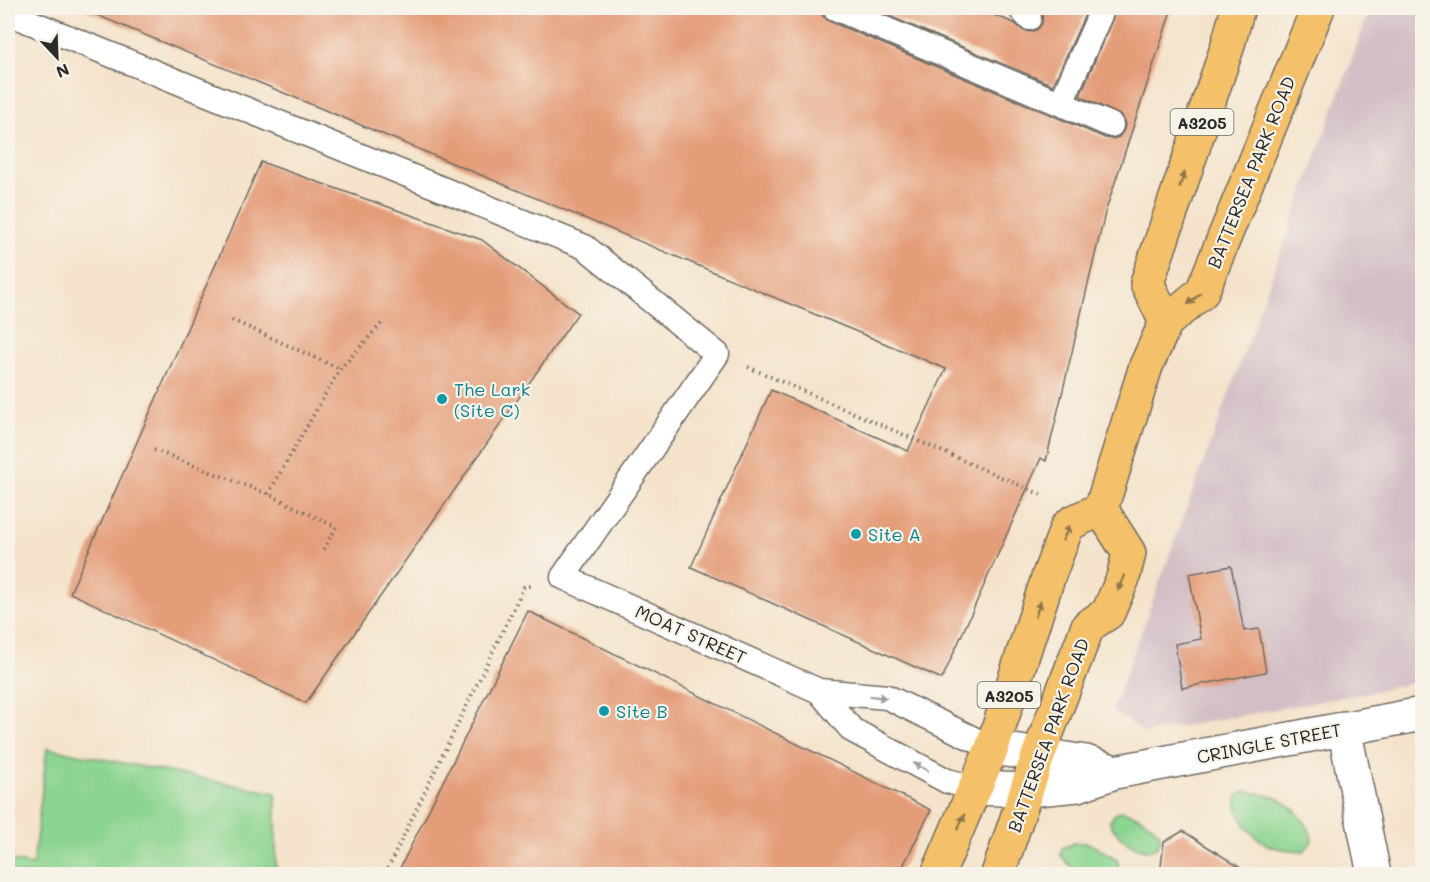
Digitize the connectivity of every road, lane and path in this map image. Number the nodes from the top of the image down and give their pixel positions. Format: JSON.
{"nodes":[{"id":1,"x":835,"y":8,"type":"edge"},
{"id":2,"x":1103,"y":8,"type":"edge"},
{"id":3,"x":1238,"y":8,"type":"edge"},
{"id":4,"x":1318,"y":8,"type":"edge"},
{"id":5,"x":8,"y":13,"type":"edge"},
{"id":6,"x":1061,"y":103,"type":"junction"},
{"id":7,"x":1111,"y":125,"type":"dead end"},
{"id":8,"x":232,"y":320,"type":"dead end"},
{"id":9,"x":1166,"y":322,"type":"junction"},
{"id":10,"x":382,"y":323,"type":"dead end"},
{"id":11,"x":717,"y":354,"type":"junction"},
{"id":12,"x":340,"y":369,"type":"junction"},
{"id":13,"x":154,"y":450,"type":"dead end"},
{"id":14,"x":268,"y":494,"type":"junction"},
{"id":15,"x":1042,"y":495,"type":"dead end"},
{"id":16,"x":1101,"y":509,"type":"junction"},
{"id":17,"x":323,"y":551,"type":"dead end"},
{"id":18,"x":563,"y":578,"type":"junction"},
{"id":19,"x":819,"y":691,"type":"junction"},
{"id":20,"x":1422,"y":714,"type":"edge"},
{"id":21,"x":1344,"y":728,"type":"junction"},
{"id":22,"x":992,"y":748,"type":"junction"},
{"id":23,"x":1038,"y":756,"type":"junction"},
{"id":24,"x":1115,"y":772,"type":"junction"},
{"id":25,"x":976,"y":788,"type":"junction"},
{"id":26,"x":1026,"y":790,"type":"junction"},
{"id":27,"x":385,"y":874,"type":"edge"},
{"id":28,"x":938,"y":874,"type":"edge"},
{"id":29,"x":998,"y":874,"type":"edge"},
{"id":30,"x":1374,"y":874,"type":"edge"}],
"edges":[{"from":1,"to":6,"type":"lane"},
{"from":2,"to":6,"type":"lane"},
{"from":9,"to":3,"type":"highway","number":"A3205","one_way":true},
{"from":4,"to":9,"type":"highway","name":"BATTERSEA PARK ROAD","one_way":true},
{"from":5,"to":11,"type":"lane"},
{"from":6,"to":7,"type":"lane"},
{"from":8,"to":12,"type":"path"},
{"from":9,"to":16,"type":"highway","name":"BATTERSEA PARK ROAD"},
{"from":10,"to":12,"type":"path"},
{"from":11,"to":15,"type":"path"},
{"from":11,"to":18,"type":"lane"},
{"from":12,"to":14,"type":"path"},
{"from":13,"to":14,"type":"path"},
{"from":14,"to":17,"type":"path"},
{"from":22,"to":16,"type":"highway","number":"A3205","one_way":true},
{"from":16,"to":23,"type":"highway","name":"BATTERSEA PARK ROAD","number":"A3205","one_way":true},
{"from":18,"to":19,"type":"lane","name":"MOAT STREET"},
{"from":18,"to":27,"type":"path"},
{"from":19,"to":22,"type":"lane","name":"MOAT STREET","one_way":true},
{"from":25,"to":19,"type":"lane","name":"MOAT STREET","one_way":true},
{"from":20,"to":21,"type":"street","name":"CRINGLE STREET"},
{"from":21,"to":24,"type":"street","name":"CRINGLE STREET"},
{"from":21,"to":30,"type":"street"},
{"from":22,"to":23,"type":"street","name":"CRINGLE STREET"},
{"from":22,"to":25,"type":"highway","number":"A3205"},
{"from":23,"to":24,"type":"street","name":"CRINGLE STREET"},
{"from":23,"to":26,"type":"highway","name":"BATTERSEA PARK ROAD","number":"A3205"},
{"from":24,"to":26,"type":"street","name":"CRINGLE STREET"},
{"from":25,"to":26,"type":"street","name":"CRINGLE STREET"},
{"from":28,"to":25,"type":"highway","number":"A3205","one_way":true},
{"from":26,"to":29,"type":"highway","name":"BATTERSEA PARK ROAD","number":"A3205"}]}
